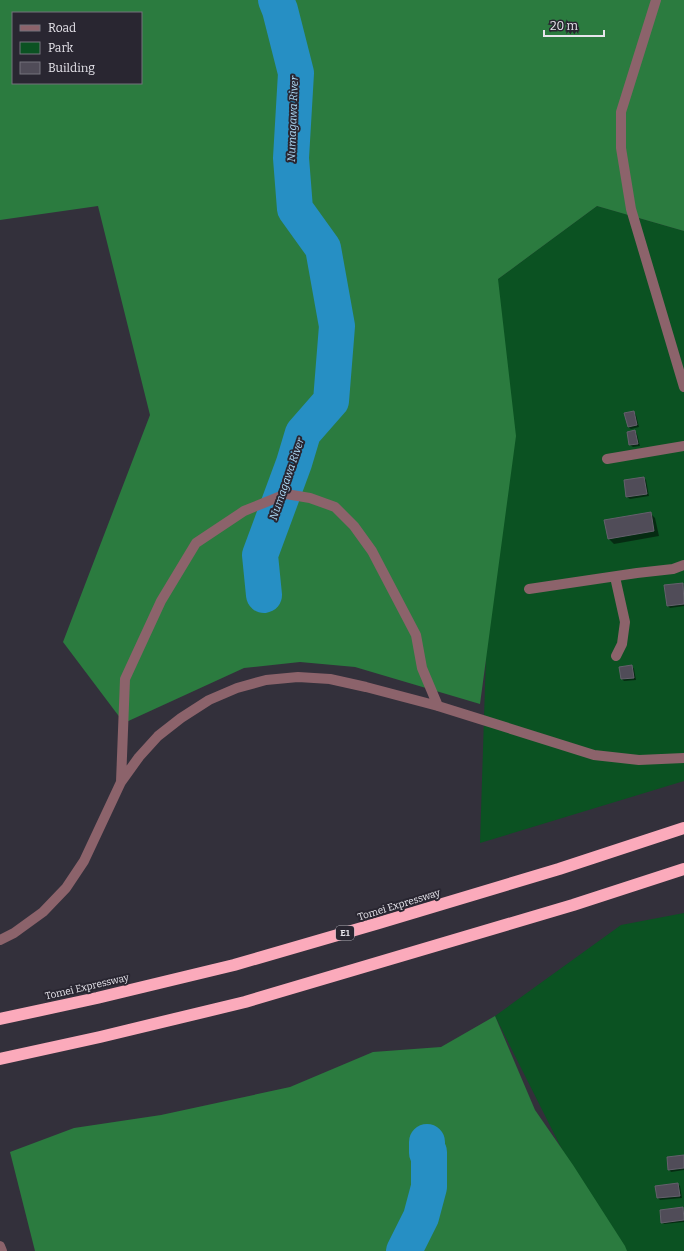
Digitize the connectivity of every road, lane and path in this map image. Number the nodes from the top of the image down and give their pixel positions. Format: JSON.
{"nodes":[{"id":1,"x":656,"y":0,"type":"edge"},
{"id":2,"x":684,"y":387,"type":"edge"},
{"id":3,"x":684,"y":446,"type":"edge"},
{"id":4,"x":607,"y":459,"type":"dead end"},
{"id":5,"x":684,"y":566,"type":"edge"},
{"id":6,"x":615,"y":576,"type":"junction"},
{"id":7,"x":529,"y":589,"type":"dead end"},
{"id":8,"x":616,"y":656,"type":"dead end"},
{"id":9,"x":438,"y":706,"type":"junction"},
{"id":10,"x":684,"y":758,"type":"edge"},
{"id":11,"x":122,"y":782,"type":"junction"},
{"id":12,"x":684,"y":828,"type":"edge"},
{"id":13,"x":684,"y":869,"type":"edge"},
{"id":14,"x":0,"y":940,"type":"edge"},
{"id":15,"x":97,"y":998,"type":"junction"},
{"id":16,"x":0,"y":1011,"type":"edge"},
{"id":17,"x":0,"y":1019,"type":"edge"},
{"id":18,"x":0,"y":1059,"type":"edge"},
{"id":19,"x":0,"y":1246,"type":"edge"},
{"id":20,"x":2,"y":1251,"type":"edge"}],
"edges":[{"from":1,"to":2,"type":"street"},
{"from":3,"to":4,"type":"street"},
{"from":5,"to":6,"type":"street"},
{"from":6,"to":7,"type":"street"},
{"from":6,"to":8,"type":"street"},
{"from":9,"to":10,"type":"street"},
{"from":9,"to":11,"type":"street"},
{"from":9,"to":11,"type":"street"},
{"from":11,"to":14,"type":"street"},
{"from":12,"to":15,"type":"highway","name":"Tomei Expressway","number":"E1"},
{"from":13,"to":18,"type":"highway"},
{"from":15,"to":16,"type":"highway"},
{"from":15,"to":17,"type":"highway","name":"Tomei Expressway","number":"E1"},
{"from":19,"to":20,"type":"street"}]}
